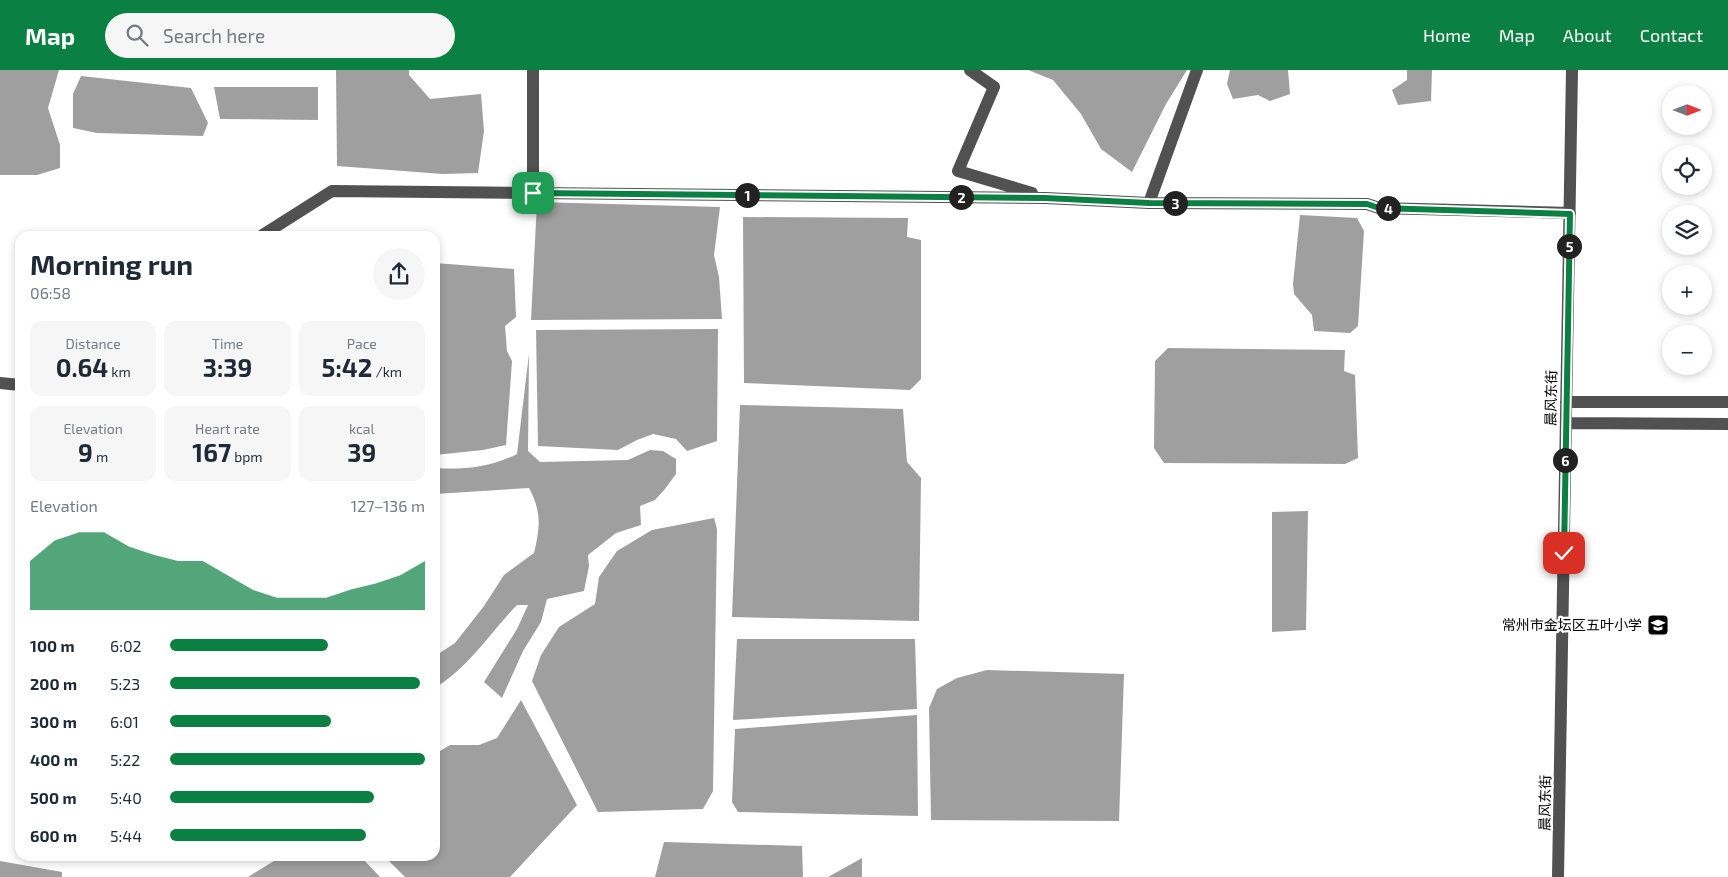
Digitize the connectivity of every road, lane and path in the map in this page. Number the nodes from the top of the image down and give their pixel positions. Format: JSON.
{"nodes":[{"id":1,"x":533,"y":70,"type":"edge"},
{"id":2,"x":970,"y":70,"type":"edge"},
{"id":3,"x":1197,"y":70,"type":"edge"},
{"id":4,"x":1572,"y":70,"type":"edge"},
{"id":5,"x":533,"y":193,"type":"junction"},
{"id":6,"x":1045,"y":198,"type":"junction"},
{"id":7,"x":1149,"y":203,"type":"junction"},
{"id":8,"x":1570,"y":214,"type":"junction"},
{"id":9,"x":269,"y":231,"type":"edge"},
{"id":10,"x":0,"y":383,"type":"edge"},
{"id":11,"x":15,"y":384,"type":"edge"},
{"id":12,"x":1566,"y":402,"type":"junction"},
{"id":13,"x":1728,"y":402,"type":"edge"},
{"id":14,"x":1566,"y":423,"type":"junction"},
{"id":15,"x":1728,"y":424,"type":"edge"},
{"id":16,"x":1558,"y":877,"type":"edge"}],
"edges":[{"from":1,"to":5,"type":"street"},
{"from":2,"to":6,"type":"street"},
{"from":3,"to":7,"type":"street"},
{"from":4,"to":8,"type":"street","name":"晨风东街"},
{"from":5,"to":6,"type":"street"},
{"from":5,"to":9,"type":"street"},
{"from":6,"to":7,"type":"street"},
{"from":7,"to":8,"type":"street"},
{"from":8,"to":12,"type":"street","name":"晨风东街"},
{"from":10,"to":11,"type":"street"},
{"from":12,"to":13,"type":"street"},
{"from":12,"to":14,"type":"street","name":"晨风东街"},
{"from":14,"to":15,"type":"street"},
{"from":14,"to":16,"type":"street","name":"晨风东街"}]}
